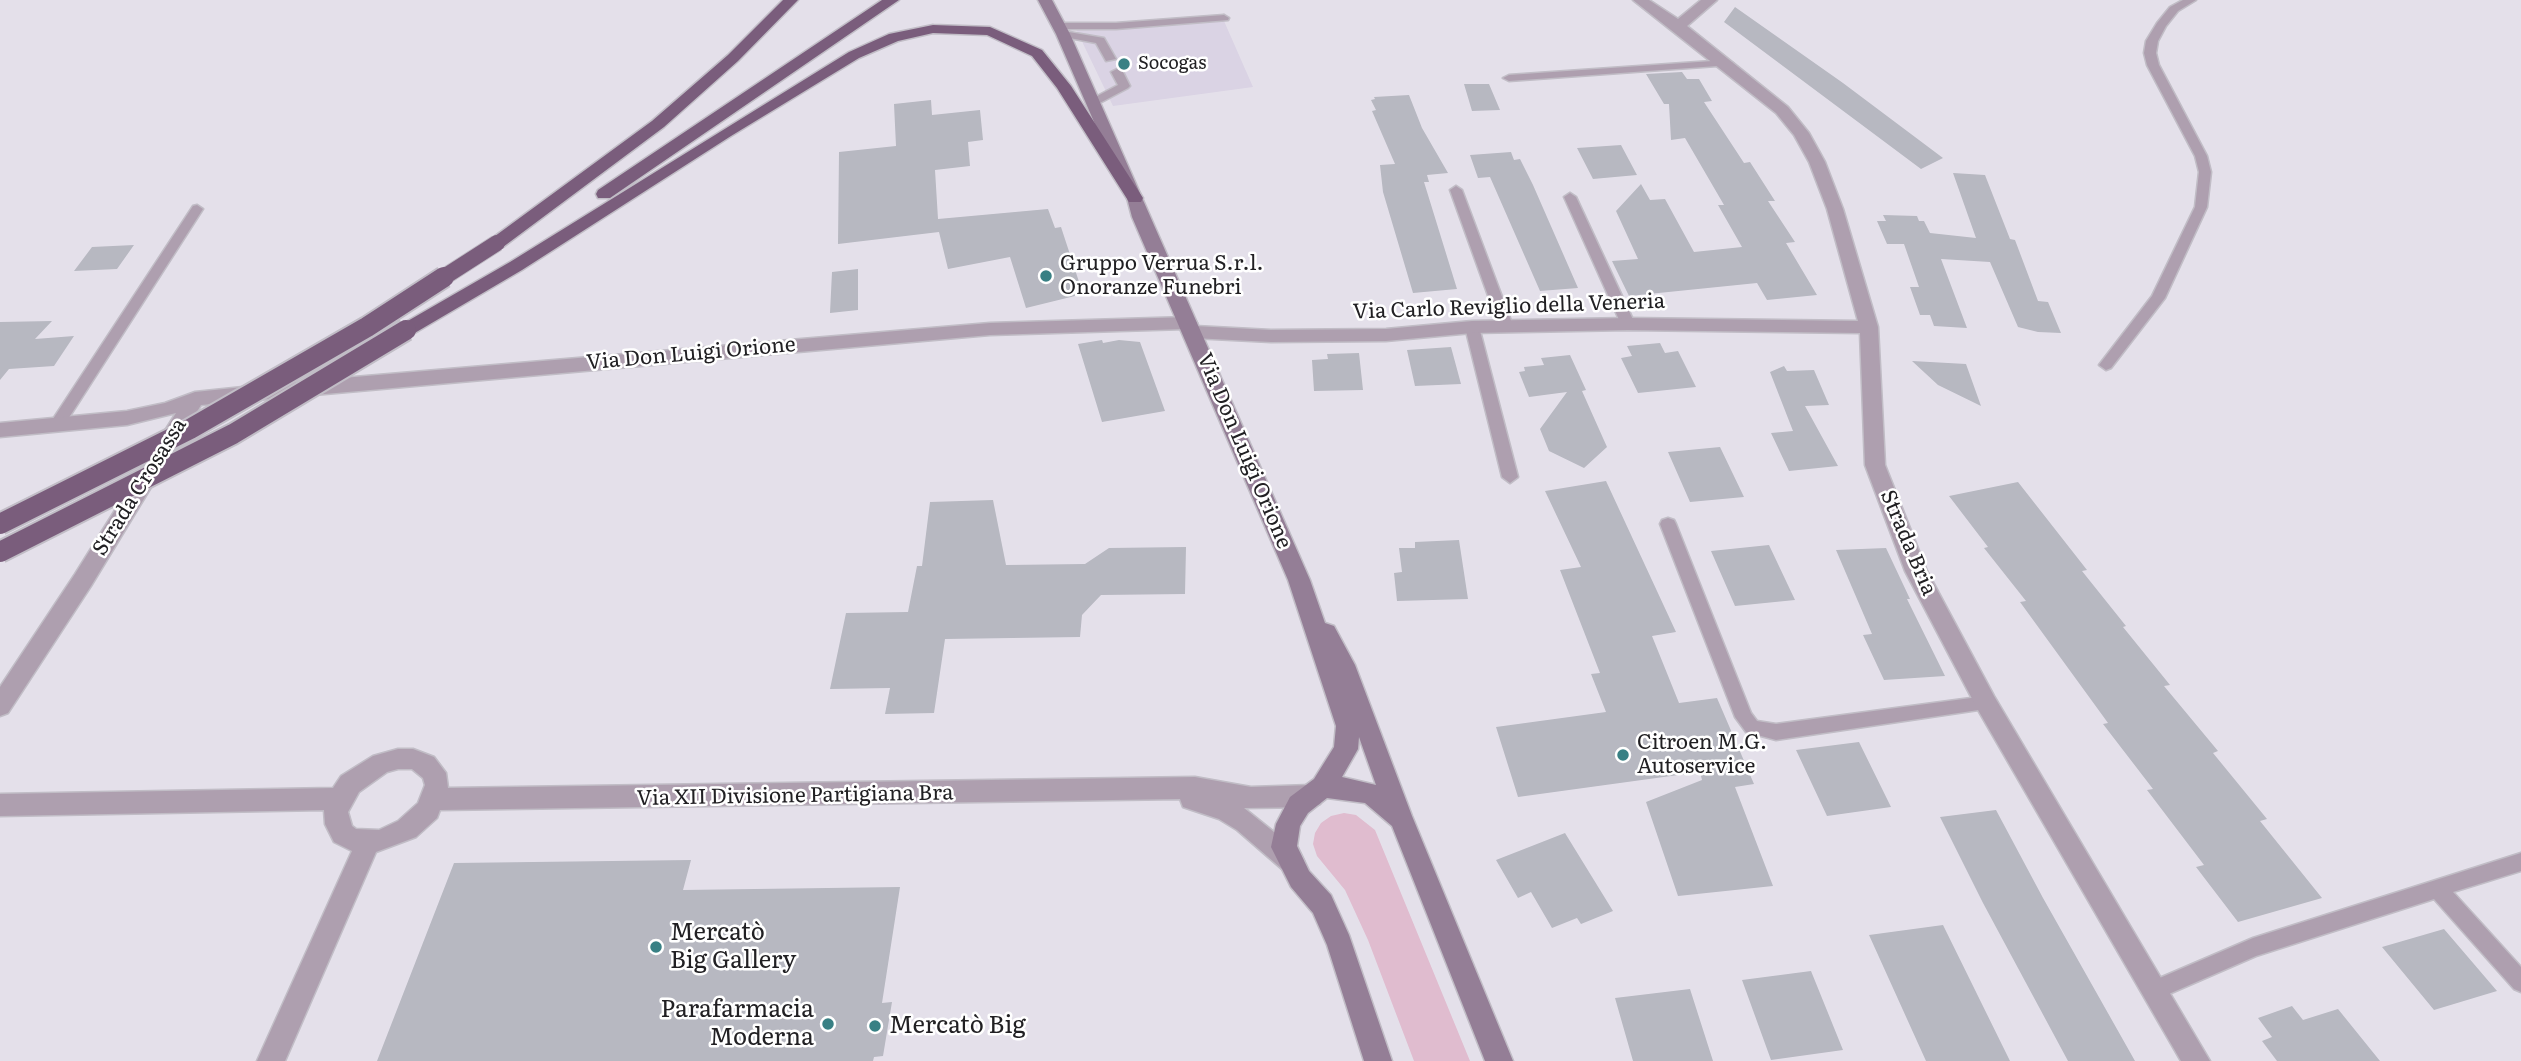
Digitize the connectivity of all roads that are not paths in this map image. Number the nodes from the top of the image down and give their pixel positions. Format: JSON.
{"nodes":[{"id":1,"x":789,"y":0,"type":"edge"},
{"id":2,"x":892,"y":0,"type":"edge"},
{"id":3,"x":1045,"y":0,"type":"edge"},
{"id":4,"x":1640,"y":0,"type":"edge"},
{"id":5,"x":1710,"y":0,"type":"edge"},
{"id":6,"x":2191,"y":0,"type":"edge"},
{"id":7,"x":1224,"y":18,"type":"dead end"},
{"id":8,"x":1678,"y":26,"type":"junction"},
{"id":9,"x":1061,"y":30,"type":"junction"},
{"id":10,"x":1110,"y":59,"type":"dead end"},
{"id":11,"x":1727,"y":63,"type":"junction"},
{"id":12,"x":1117,"y":72,"type":"dead end"},
{"id":13,"x":1509,"y":78,"type":"dead end"},
{"id":14,"x":1092,"y":103,"type":"junction"},
{"id":15,"x":1456,"y":190,"type":"dead end"},
{"id":16,"x":1570,"y":197,"type":"dead end"},
{"id":17,"x":1135,"y":198,"type":"junction"},
{"id":18,"x":197,"y":209,"type":"dead end"},
{"id":19,"x":512,"y":264,"type":"junction"},
{"id":20,"x":1628,"y":324,"type":"junction"},
{"id":21,"x":1506,"y":326,"type":"junction"},
{"id":22,"x":1190,"y":327,"type":"junction"},
{"id":23,"x":1472,"y":327,"type":"junction"},
{"id":24,"x":1869,"y":327,"type":"junction"},
{"id":25,"x":2106,"y":365,"type":"dead end"},
{"id":26,"x":195,"y":399,"type":"junction"},
{"id":27,"x":56,"y":426,"type":"junction"},
{"id":28,"x":0,"y":430,"type":"edge"},
{"id":29,"x":1510,"y":477,"type":"dead end"},
{"id":30,"x":0,"y":524,"type":"edge"},
{"id":31,"x":1668,"y":524,"type":"dead end"},
{"id":32,"x":0,"y":552,"type":"edge"},
{"id":33,"x":1299,"y":580,"type":"junction"},
{"id":34,"x":1986,"y":703,"type":"junction"},
{"id":35,"x":0,"y":706,"type":"edge"},
{"id":36,"x":1156,"y":789,"type":"junction"},
{"id":37,"x":1317,"y":791,"type":"junction"},
{"id":38,"x":340,"y":799,"type":"junction"},
{"id":39,"x":434,"y":799,"type":"junction"},
{"id":40,"x":0,"y":805,"type":"edge"},
{"id":41,"x":1401,"y":818,"type":"junction"},
{"id":42,"x":368,"y":842,"type":"junction"},
{"id":43,"x":1291,"y":862,"type":"junction"},
{"id":44,"x":2521,"y":862,"type":"edge"},
{"id":45,"x":2437,"y":888,"type":"junction"},
{"id":46,"x":2521,"y":982,"type":"edge"},
{"id":47,"x":2155,"y":990,"type":"junction"},
{"id":48,"x":271,"y":1061,"type":"edge"},
{"id":49,"x":1378,"y":1061,"type":"edge"},
{"id":50,"x":1499,"y":1061,"type":"edge"},
{"id":51,"x":2196,"y":1061,"type":"edge"}],
"edges":[{"from":1,"to":30,"type":"highway","bridge":true},
{"from":2,"to":19,"type":"highway"},
{"from":3,"to":9,"type":"main road","name":"Via Don Luigi Orione"},
{"from":4,"to":8,"type":"street","name":"Strada Bria"},
{"from":5,"to":8,"type":"street"},
{"from":6,"to":25,"type":"lane"},
{"from":7,"to":9,"type":"lane"},
{"from":8,"to":11,"type":"street","name":"Strada Bria"},
{"from":9,"to":10,"type":"lane"},
{"from":9,"to":14,"type":"main road","name":"Via Don Luigi Orione"},
{"from":11,"to":13,"type":"lane"},
{"from":11,"to":24,"type":"street","name":"Strada Bria"},
{"from":12,"to":14,"type":"lane"},
{"from":14,"to":17,"type":"main road","name":"Via Don Luigi Orione"},
{"from":15,"to":21,"type":"lane"},
{"from":16,"to":20,"type":"lane"},
{"from":17,"to":19,"type":"highway"},
{"from":17,"to":22,"type":"main road","name":"Via Don Luigi Orione"},
{"from":18,"to":27,"type":"lane"},
{"from":19,"to":32,"type":"highway","bridge":true},
{"from":20,"to":21,"type":"street","name":"Via Carlo Reviglio della Veneria"},
{"from":20,"to":24,"type":"street","name":"Via Carlo Reviglio della Veneria"},
{"from":21,"to":23,"type":"street","name":"Via Carlo Reviglio della Veneria"},
{"from":22,"to":23,"type":"street","name":"Via Carlo Reviglio della Veneria"},
{"from":22,"to":26,"type":"street","name":"Via Don Luigi Orione"},
{"from":22,"to":33,"type":"main road","name":"Via Don Luigi Orione"},
{"from":23,"to":29,"type":"lane"},
{"from":24,"to":34,"type":"street","name":"Strada Bria"},
{"from":26,"to":27,"type":"street","name":"Strada Crosassa"},
{"from":26,"to":35,"type":"street","name":"Strada Crosassa"},
{"from":27,"to":28,"type":"street","name":"Strada Crosassa"},
{"from":31,"to":34,"type":"lane"},
{"from":33,"to":37,"type":"main road","name":"Via Don Luigi Orione"},
{"from":33,"to":41,"type":"main road","name":"Via Don Luigi Orione"},
{"from":34,"to":47,"type":"street","name":"Strada Bria"},
{"from":36,"to":37,"type":"street","name":"Via XII Divisione Partigiana Bra"},
{"from":36,"to":39,"type":"street","name":"Via XII Divisione Partigiana Bra"},
{"from":36,"to":43,"type":"street","name":"Via XII Divisione Partigiana Bra"},
{"from":37,"to":41,"type":"main road","name":"Via Don Luigi Orione"},
{"from":37,"to":43,"type":"main road","name":"Via Don Luigi Orione"},
{"from":38,"to":39,"type":"street"},
{"from":38,"to":40,"type":"street"},
{"from":38,"to":42,"type":"street"},
{"from":39,"to":42,"type":"street"},
{"from":41,"to":50,"type":"main road","name":"Via Don Luigi Orione"},
{"from":42,"to":48,"type":"street"},
{"from":43,"to":49,"type":"main road","name":"Via Don Luigi Orione"},
{"from":44,"to":45,"type":"lane"},
{"from":45,"to":46,"type":"lane"},
{"from":45,"to":47,"type":"lane"},
{"from":47,"to":51,"type":"street","name":"Strada Bria"}]}
